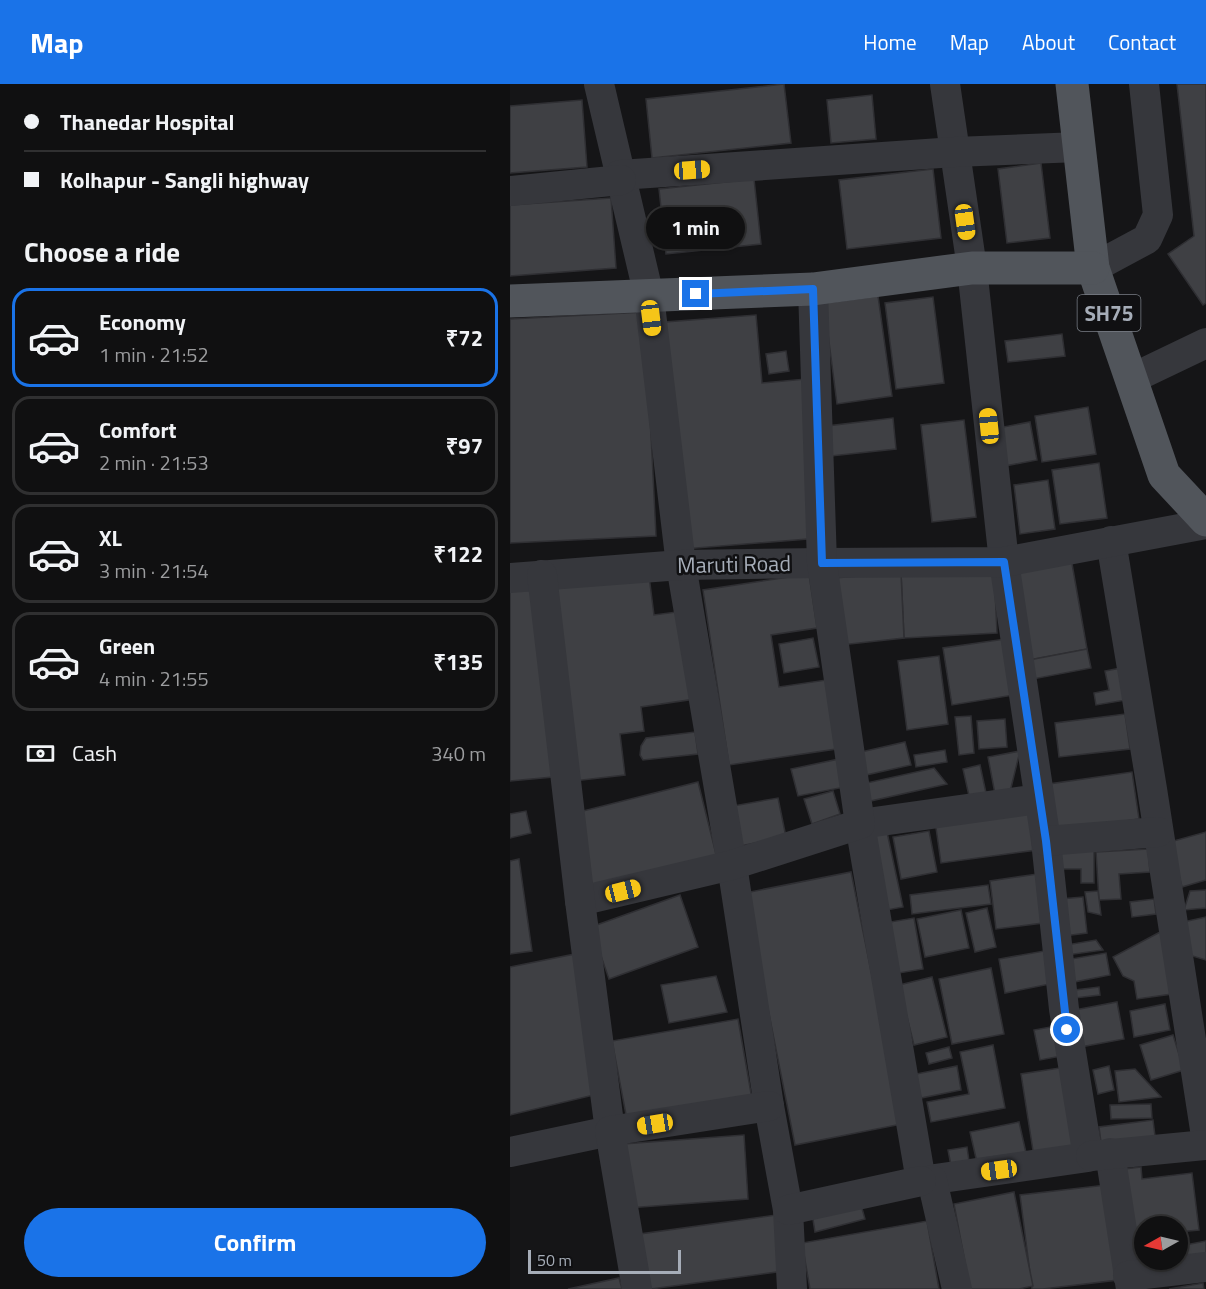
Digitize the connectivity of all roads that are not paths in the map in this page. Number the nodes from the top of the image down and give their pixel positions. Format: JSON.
{"nodes":[{"id":1,"x":599,"y":84,"type":"edge"},
{"id":2,"x":945,"y":84,"type":"edge"},
{"id":3,"x":1072,"y":84,"type":"edge"},
{"id":4,"x":1144,"y":84,"type":"edge"},
{"id":5,"x":1079,"y":147,"type":"junction"},
{"id":6,"x":955,"y":152,"type":"junction"},
{"id":7,"x":621,"y":177,"type":"junction"},
{"id":8,"x":510,"y":191,"type":"edge"},
{"id":9,"x":972,"y":268,"type":"junction"},
{"id":10,"x":1093,"y":268,"type":"junction"},
{"id":11,"x":813,"y":289,"type":"junction"},
{"id":12,"x":649,"y":296,"type":"junction"},
{"id":13,"x":510,"y":301,"type":"edge"},
{"id":14,"x":1206,"y":343,"type":"edge"},
{"id":15,"x":1131,"y":379,"type":"junction"},
{"id":16,"x":1206,"y":522,"type":"edge"},
{"id":17,"x":1111,"y":541,"type":"junction"},
{"id":18,"x":1004,"y":562,"type":"junction"},
{"id":19,"x":822,"y":563,"type":"junction"},
{"id":20,"x":681,"y":565,"type":"junction"},
{"id":21,"x":542,"y":574,"type":"junction"},
{"id":22,"x":510,"y":578,"type":"edge"},
{"id":23,"x":1039,"y":799,"type":"junction"},
{"id":24,"x":860,"y":824,"type":"junction"},
{"id":25,"x":1158,"y":832,"type":"junction"},
{"id":26,"x":1046,"y":841,"type":"junction"},
{"id":27,"x":732,"y":865,"type":"junction"},
{"id":28,"x":580,"y":902,"type":"junction"},
{"id":29,"x":769,"y":1106,"type":"junction"},
{"id":30,"x":610,"y":1131,"type":"junction"},
{"id":31,"x":1206,"y":1136,"type":"edge"},
{"id":32,"x":1206,"y":1145,"type":"edge"},
{"id":33,"x":510,"y":1152,"type":"edge"},
{"id":34,"x":1099,"y":1155,"type":"junction"},
{"id":35,"x":926,"y":1181,"type":"junction"},
{"id":36,"x":788,"y":1210,"type":"junction"},
{"id":37,"x":1206,"y":1266,"type":"edge"},
{"id":38,"x":1129,"y":1282,"type":"edge"},
{"id":39,"x":637,"y":1289,"type":"edge"},
{"id":40,"x":792,"y":1289,"type":"edge"},
{"id":41,"x":957,"y":1289,"type":"edge"}],
"edges":[{"from":1,"to":7,"type":"street"},
{"from":2,"to":6,"type":"street"},
{"from":3,"to":5,"type":"main road","number":"SH75"},
{"from":4,"to":10,"type":"street"},
{"from":5,"to":6,"type":"street"},
{"from":5,"to":10,"type":"main road","number":"SH75"},
{"from":6,"to":7,"type":"street"},
{"from":6,"to":9,"type":"street"},
{"from":7,"to":8,"type":"street"},
{"from":7,"to":12,"type":"street"},
{"from":9,"to":10,"type":"main road","number":"SH75"},
{"from":9,"to":11,"type":"main road","number":"SH75"},
{"from":9,"to":18,"type":"street"},
{"from":10,"to":15,"type":"main road","number":"SH75"},
{"from":11,"to":12,"type":"main road","number":"SH75"},
{"from":11,"to":19,"type":"street"},
{"from":12,"to":13,"type":"main road","number":"SH75"},
{"from":12,"to":20,"type":"street"},
{"from":14,"to":15,"type":"street"},
{"from":15,"to":16,"type":"main road","number":"SH75"},
{"from":16,"to":17,"type":"street","name":"Maruti Road","number":"SH75"},
{"from":17,"to":18,"type":"street","name":"Maruti Road","number":"SH75"},
{"from":17,"to":25,"type":"street"},
{"from":18,"to":19,"type":"street","name":"Maruti Road","number":"SH75"},
{"from":18,"to":23,"type":"street"},
{"from":19,"to":20,"type":"street","name":"Maruti Road","number":"SH75"},
{"from":19,"to":24,"type":"street"},
{"from":20,"to":21,"type":"street","name":"Maruti Road","number":"SH75"},
{"from":20,"to":27,"type":"street"},
{"from":21,"to":22,"type":"street","name":"Maruti Road","number":"SH75"},
{"from":21,"to":28,"type":"street"},
{"from":23,"to":24,"type":"street"},
{"from":23,"to":26,"type":"street"},
{"from":24,"to":27,"type":"street"},
{"from":24,"to":35,"type":"street"},
{"from":25,"to":26,"type":"street"},
{"from":25,"to":31,"type":"street"},
{"from":26,"to":34,"type":"street"},
{"from":27,"to":28,"type":"street"},
{"from":27,"to":29,"type":"street"},
{"from":28,"to":30,"type":"street"},
{"from":29,"to":30,"type":"street"},
{"from":29,"to":36,"type":"street"},
{"from":30,"to":33,"type":"street"},
{"from":30,"to":39,"type":"street"},
{"from":32,"to":34,"type":"street"},
{"from":34,"to":35,"type":"street"},
{"from":34,"to":38,"type":"street"},
{"from":35,"to":36,"type":"street"},
{"from":35,"to":41,"type":"street"},
{"from":36,"to":40,"type":"street"},
{"from":37,"to":38,"type":"street"}]}
